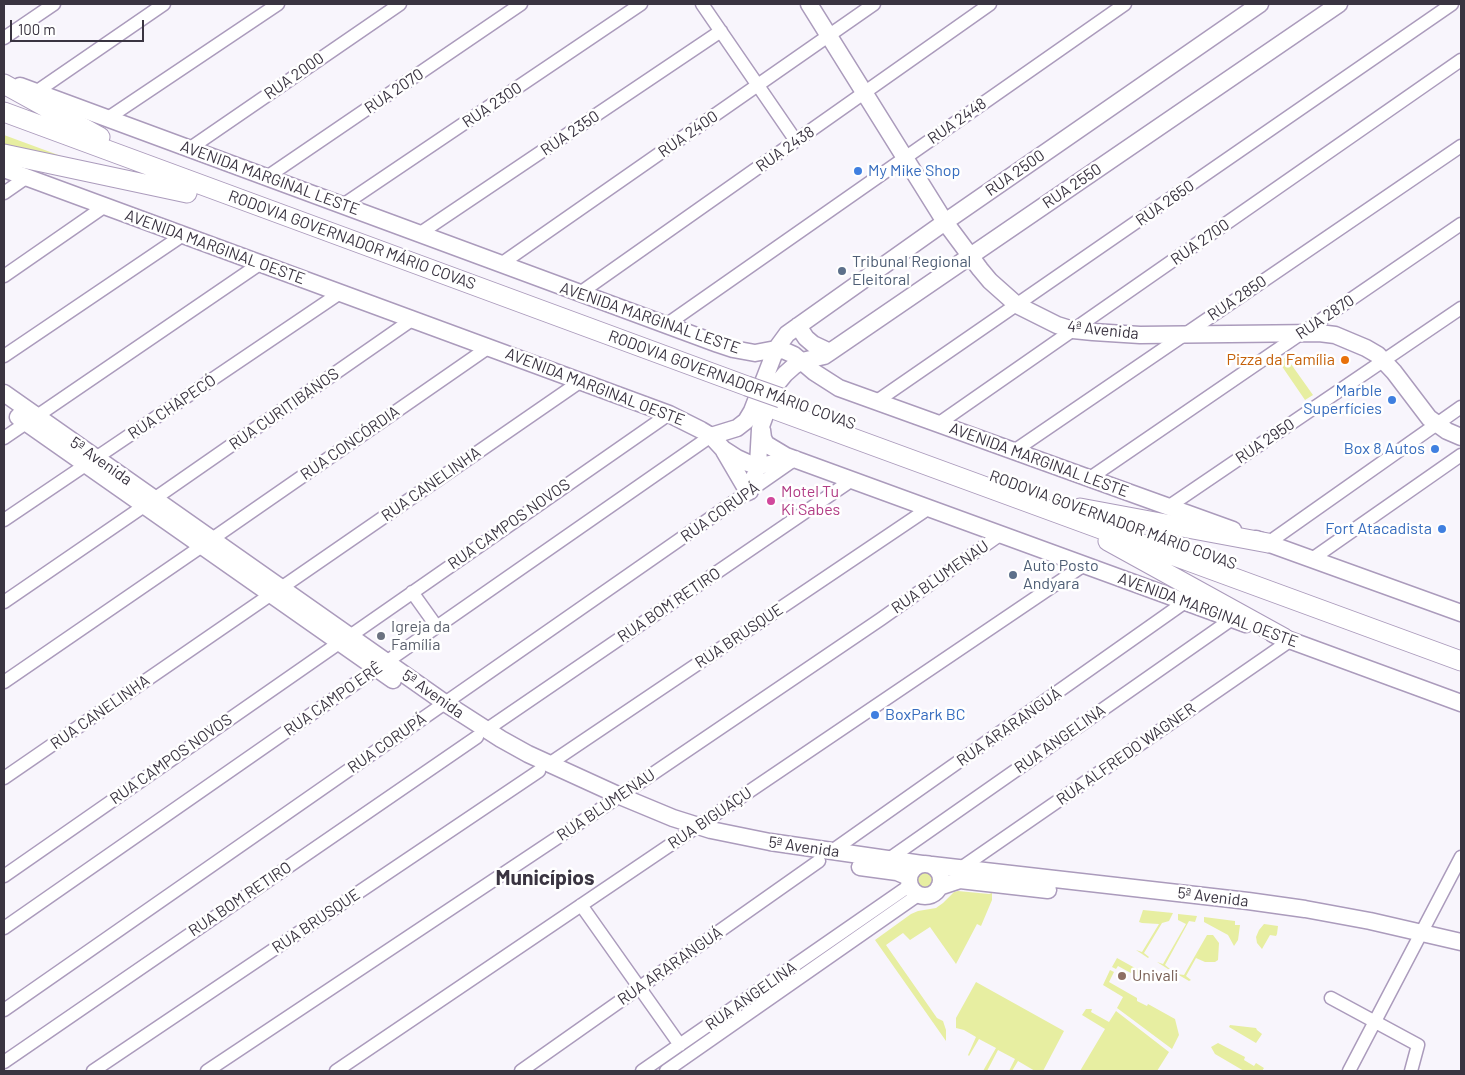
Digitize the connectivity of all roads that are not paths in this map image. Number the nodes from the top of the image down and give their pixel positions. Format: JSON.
{"nodes":[{"id":1,"x":54,"y":4,"type":"edge"},
{"id":2,"x":164,"y":4,"type":"edge"},
{"id":3,"x":278,"y":4,"type":"edge"},
{"id":4,"x":400,"y":4,"type":"edge"},
{"id":5,"x":521,"y":4,"type":"edge"},
{"id":6,"x":641,"y":4,"type":"edge"},
{"id":7,"x":702,"y":4,"type":"edge"},
{"id":8,"x":810,"y":4,"type":"edge"},
{"id":9,"x":874,"y":4,"type":"edge"},
{"id":10,"x":990,"y":4,"type":"edge"},
{"id":11,"x":1125,"y":4,"type":"edge"},
{"id":12,"x":1260,"y":4,"type":"edge"},
{"id":13,"x":1339,"y":4,"type":"edge"},
{"id":14,"x":1452,"y":4,"type":"edge"},
{"id":15,"x":380,"y":9,"type":"edge"},
{"id":16,"x":721,"y":31,"type":"junction"},
{"id":17,"x":829,"y":35,"type":"junction"},
{"id":18,"x":4,"y":38,"type":"edge"},
{"id":19,"x":1461,"y":60,"type":"edge"},
{"id":20,"x":4,"y":80,"type":"edge"},
{"id":21,"x":4,"y":84,"type":"edge"},
{"id":22,"x":758,"y":85,"type":"junction"},
{"id":23,"x":36,"y":92,"type":"junction"},
{"id":24,"x":864,"y":93,"type":"junction"},
{"id":25,"x":4,"y":112,"type":"edge"},
{"id":26,"x":108,"y":118,"type":"junction"},
{"id":27,"x":4,"y":125,"type":"edge"},
{"id":28,"x":796,"y":141,"type":"junction"},
{"id":29,"x":1461,"y":146,"type":"edge"},
{"id":30,"x":190,"y":149,"type":"junction"},
{"id":31,"x":4,"y":154,"type":"edge"},
{"id":32,"x":905,"y":158,"type":"junction"},
{"id":33,"x":4,"y":169,"type":"edge"},
{"id":34,"x":26,"y":177,"type":"junction"},
{"id":35,"x":267,"y":177,"type":"junction"},
{"id":36,"x":185,"y":185,"type":"junction"},
{"id":37,"x":4,"y":193,"type":"edge"},
{"id":38,"x":105,"y":206,"type":"junction"},
{"id":39,"x":343,"y":206,"type":"junction"},
{"id":40,"x":945,"y":222,"type":"junction"},
{"id":41,"x":1461,"y":224,"type":"edge"},
{"id":42,"x":183,"y":234,"type":"junction"},
{"id":43,"x":419,"y":234,"type":"junction"},
{"id":44,"x":970,"y":256,"type":"junction"},
{"id":45,"x":261,"y":263,"type":"junction"},
{"id":46,"x":501,"y":264,"type":"junction"},
{"id":47,"x":4,"y":276,"type":"edge"},
{"id":48,"x":340,"y":293,"type":"junction"},
{"id":49,"x":580,"y":294,"type":"junction"},
{"id":50,"x":1017,"y":305,"type":"junction"},
{"id":51,"x":1461,"y":308,"type":"edge"},
{"id":52,"x":413,"y":319,"type":"junction"},
{"id":53,"x":666,"y":325,"type":"junction"},
{"id":54,"x":798,"y":326,"type":"junction"},
{"id":55,"x":1073,"y":330,"type":"junction"},
{"id":56,"x":1303,"y":332,"type":"junction"},
{"id":57,"x":1184,"y":335,"type":"junction"},
{"id":58,"x":489,"y":347,"type":"junction"},
{"id":59,"x":776,"y":349,"type":"junction"},
{"id":60,"x":830,"y":352,"type":"junction"},
{"id":61,"x":755,"y":353,"type":"junction"},
{"id":62,"x":4,"y":356,"type":"edge"},
{"id":63,"x":1384,"y":360,"type":"junction"},
{"id":64,"x":802,"y":361,"type":"junction"},
{"id":65,"x":766,"y":376,"type":"junction"},
{"id":66,"x":580,"y":381,"type":"junction"},
{"id":67,"x":4,"y":393,"type":"edge"},
{"id":68,"x":877,"y":402,"type":"junction"},
{"id":69,"x":779,"y":404,"type":"junction"},
{"id":70,"x":4,"y":407,"type":"edge"},
{"id":71,"x":1461,"y":407,"type":"edge"},
{"id":72,"x":668,"y":414,"type":"junction"},
{"id":73,"x":31,"y":419,"type":"junction"},
{"id":74,"x":762,"y":423,"type":"junction"},
{"id":75,"x":938,"y":424,"type":"junction"},
{"id":76,"x":1436,"y":425,"type":"junction"},
{"id":77,"x":711,"y":436,"type":"junction"},
{"id":78,"x":1461,"y":437,"type":"edge"},
{"id":79,"x":4,"y":438,"type":"edge"},
{"id":80,"x":723,"y":449,"type":"junction"},
{"id":81,"x":1014,"y":451,"type":"junction"},
{"id":82,"x":1461,"y":456,"type":"edge"},
{"id":83,"x":795,"y":459,"type":"junction"},
{"id":84,"x":91,"y":462,"type":"junction"},
{"id":85,"x":758,"y":465,"type":"junction"},
{"id":86,"x":1090,"y":478,"type":"junction"},
{"id":87,"x":852,"y":480,"type":"junction"},
{"id":88,"x":749,"y":491,"type":"junction"},
{"id":89,"x":149,"y":502,"type":"junction"},
{"id":90,"x":1168,"y":507,"type":"junction"},
{"id":91,"x":929,"y":508,"type":"junction"},
{"id":92,"x":1080,"y":508,"type":"junction"},
{"id":93,"x":1054,"y":511,"type":"junction"},
{"id":94,"x":4,"y":520,"type":"edge"},
{"id":95,"x":1001,"y":534,"type":"junction"},
{"id":96,"x":207,"y":542,"type":"junction"},
{"id":97,"x":1268,"y":543,"type":"junction"},
{"id":98,"x":1312,"y":559,"type":"junction"},
{"id":99,"x":1084,"y":565,"type":"junction"},
{"id":100,"x":276,"y":591,"type":"junction"},
{"id":101,"x":412,"y":592,"type":"junction"},
{"id":102,"x":4,"y":602,"type":"edge"},
{"id":103,"x":1185,"y":602,"type":"junction"},
{"id":104,"x":1461,"y":613,"type":"edge"},
{"id":105,"x":1232,"y":619,"type":"junction"},
{"id":106,"x":437,"y":627,"type":"junction"},
{"id":107,"x":344,"y":639,"type":"junction"},
{"id":108,"x":1287,"y":639,"type":"junction"},
{"id":109,"x":1461,"y":647,"type":"edge"},
{"id":110,"x":1461,"y":661,"type":"edge"},
{"id":111,"x":382,"y":665,"type":"junction"},
{"id":112,"x":4,"y":682,"type":"edge"},
{"id":113,"x":1461,"y":703,"type":"edge"},
{"id":114,"x":440,"y":706,"type":"junction"},
{"id":115,"x":481,"y":733,"type":"junction"},
{"id":116,"x":544,"y":767,"type":"junction"},
{"id":117,"x":4,"y":778,"type":"edge"},
{"id":118,"x":614,"y":800,"type":"junction"},
{"id":119,"x":693,"y":829,"type":"junction"},
{"id":120,"x":826,"y":856,"type":"junction"},
{"id":121,"x":1461,"y":857,"type":"edge"},
{"id":122,"x":889,"y":859,"type":"junction"},
{"id":123,"x":927,"y":864,"type":"junction"},
{"id":124,"x":961,"y":868,"type":"junction"},
{"id":125,"x":4,"y":876,"type":"edge"},
{"id":126,"x":912,"y":886,"type":"junction"},
{"id":127,"x":940,"y":887,"type":"junction"},
{"id":128,"x":581,"y":905,"type":"junction"},
{"id":129,"x":4,"y":928,"type":"edge"},
{"id":130,"x":1419,"y":937,"type":"junction"},
{"id":131,"x":1461,"y":942,"type":"edge"},
{"id":132,"x":1461,"y":952,"type":"edge"},
{"id":133,"x":639,"y":988,"type":"junction"},
{"id":134,"x":1331,"y":998,"type":"dead end"},
{"id":135,"x":4,"y":1010,"type":"edge"},
{"id":136,"x":1375,"y":1022,"type":"junction"},
{"id":137,"x":680,"y":1045,"type":"junction"},
{"id":138,"x":4,"y":1062,"type":"edge"},
{"id":139,"x":92,"y":1071,"type":"edge"},
{"id":140,"x":207,"y":1071,"type":"edge"},
{"id":141,"x":336,"y":1071,"type":"edge"},
{"id":142,"x":521,"y":1071,"type":"edge"},
{"id":143,"x":642,"y":1071,"type":"edge"},
{"id":144,"x":666,"y":1071,"type":"edge"},
{"id":145,"x":1349,"y":1071,"type":"edge"},
{"id":146,"x":1412,"y":1071,"type":"edge"}],
"edges":[{"from":1,"to":18,"type":"street"},
{"from":2,"to":23,"type":"street"},
{"from":3,"to":26,"type":"street"},
{"from":4,"to":15,"type":"street","name":"RUA 2000"},
{"from":5,"to":35,"type":"street","name":"RUA 2070"},
{"from":6,"to":39,"type":"street","name":"RUA 2300"},
{"from":7,"to":16,"type":"street"},
{"from":8,"to":17,"type":"main road","name":"4ª Avenida"},
{"from":9,"to":17,"type":"street","name":"RUA 2400"},
{"from":10,"to":24,"type":"street","name":"RUA 2438"},
{"from":11,"to":32,"type":"street","name":"RUA 2448"},
{"from":12,"to":40,"type":"main road","name":"RUA 2500"},
{"from":13,"to":44,"type":"main road","name":"RUA 2550"},
{"from":14,"to":50,"type":"street","name":"RUA 2650"},
{"from":15,"to":30,"type":"street","name":"RUA 2000"},
{"from":16,"to":22,"type":"street"},
{"from":16,"to":43,"type":"street","name":"RUA 2350"},
{"from":17,"to":22,"type":"street","name":"RUA 2400"},
{"from":17,"to":24,"type":"main road","name":"4ª Avenida"},
{"from":19,"to":55,"type":"street","name":"RUA 2700"},
{"from":20,"to":23,"type":"main road","name":"AVENIDA MARGINAL LESTE"},
{"from":21,"to":36,"type":"highway"},
{"from":22,"to":28,"type":"street"},
{"from":22,"to":46,"type":"street","name":"RUA 2400"},
{"from":23,"to":26,"type":"main road","name":"AVENIDA MARGINAL LESTE"},
{"from":24,"to":28,"type":"street","name":"RUA 2438"},
{"from":24,"to":32,"type":"main road","name":"4ª Avenida"},
{"from":25,"to":36,"type":"highway","name":"RODOVIA GOVERNADOR MÁRIO COVAS"},
{"from":26,"to":30,"type":"main road","name":"AVENIDA MARGINAL LESTE"},
{"from":27,"to":36,"type":"highway","name":"RODOVIA GOVERNADOR MÁRIO COVAS"},
{"from":28,"to":49,"type":"street","name":"RUA 2438"},
{"from":29,"to":57,"type":"street","name":"RUA 2850"},
{"from":30,"to":35,"type":"main road","name":"AVENIDA MARGINAL LESTE"},
{"from":31,"to":36,"type":"highway"},
{"from":32,"to":40,"type":"main road","name":"4ª Avenida"},
{"from":32,"to":53,"type":"street","name":"RUA 2448"},
{"from":33,"to":34,"type":"main road","name":"AVENIDA MARGINAL OESTE"},
{"from":34,"to":37,"type":"street"},
{"from":34,"to":38,"type":"main road","name":"AVENIDA MARGINAL OESTE"},
{"from":35,"to":39,"type":"main road","name":"AVENIDA MARGINAL LESTE"},
{"from":36,"to":69,"type":"highway","name":"RODOVIA GOVERNADOR MÁRIO COVAS","bridge":true},
{"from":38,"to":42,"type":"main road","name":"AVENIDA MARGINAL OESTE"},
{"from":38,"to":47,"type":"street"},
{"from":39,"to":43,"type":"main road","name":"AVENIDA MARGINAL LESTE"},
{"from":40,"to":44,"type":"main road","name":"4ª Avenida"},
{"from":40,"to":54,"type":"main road","name":"RUA 2500"},
{"from":41,"to":56,"type":"street","name":"RUA 2870"},
{"from":42,"to":45,"type":"main road","name":"AVENIDA MARGINAL OESTE"},
{"from":42,"to":62,"type":"street"},
{"from":43,"to":46,"type":"main road","name":"AVENIDA MARGINAL LESTE"},
{"from":44,"to":50,"type":"main road","name":"4ª Avenida"},
{"from":44,"to":60,"type":"main road","name":"RUA 2550"},
{"from":45,"to":48,"type":"main road","name":"AVENIDA MARGINAL OESTE"},
{"from":45,"to":73,"type":"street"},
{"from":46,"to":49,"type":"main road","name":"AVENIDA MARGINAL LESTE"},
{"from":48,"to":52,"type":"main road","name":"AVENIDA MARGINAL OESTE"},
{"from":48,"to":84,"type":"street","name":"RUA CHAPECÓ"},
{"from":49,"to":53,"type":"main road","name":"AVENIDA MARGINAL LESTE"},
{"from":50,"to":55,"type":"main road","name":"4ª Avenida"},
{"from":50,"to":68,"type":"street","name":"RUA 2650"},
{"from":51,"to":63,"type":"street","name":"RUA 2950"},
{"from":52,"to":58,"type":"main road","name":"AVENIDA MARGINAL OESTE"},
{"from":52,"to":89,"type":"street","name":"RUA CURITIBANOS"},
{"from":53,"to":61,"type":"main road","name":"AVENIDA MARGINAL LESTE"},
{"from":54,"to":59,"type":"main road","name":"RUA 2500"},
{"from":54,"to":60,"type":"main road"},
{"from":55,"to":57,"type":"main road","name":"4ª Avenida"},
{"from":55,"to":75,"type":"street","name":"RUA 2700"},
{"from":56,"to":57,"type":"main road","name":"4ª Avenida"},
{"from":56,"to":63,"type":"main road","name":"4ª Avenida"},
{"from":56,"to":86,"type":"street","name":"RUA 2870"},
{"from":57,"to":81,"type":"street","name":"RUA 2850"},
{"from":58,"to":66,"type":"main road","name":"AVENIDA MARGINAL OESTE"},
{"from":58,"to":96,"type":"street","name":"RUA CONCÓRDIA"},
{"from":59,"to":61,"type":"main road","name":"AVENIDA MARGINAL LESTE"},
{"from":59,"to":64,"type":"main road","name":"AVENIDA MARGINAL LESTE"},
{"from":59,"to":65,"type":"main road"},
{"from":60,"to":64,"type":"main road","name":"RUA 2550"},
{"from":61,"to":65,"type":"main road"},
{"from":63,"to":76,"type":"main road","name":"4ª Avenida"},
{"from":63,"to":90,"type":"street","name":"RUA 2950"},
{"from":64,"to":68,"type":"main road","name":"AVENIDA MARGINAL LESTE"},
{"from":64,"to":74,"type":"main road"},
{"from":65,"to":77,"type":"main road"},
{"from":66,"to":72,"type":"main road","name":"AVENIDA MARGINAL OESTE"},
{"from":66,"to":100,"type":"street","name":"RUA CANELINHA"},
{"from":67,"to":73,"type":"main road","name":"5ª Avenida"},
{"from":68,"to":75,"type":"main road","name":"AVENIDA MARGINAL LESTE"},
{"from":69,"to":92,"type":"highway","name":"RODOVIA GOVERNADOR MÁRIO COVAS"},
{"from":69,"to":93,"type":"highway","name":"RODOVIA GOVERNADOR MÁRIO COVAS"},
{"from":70,"to":73,"type":"main road","name":"5ª Avenida"},
{"from":71,"to":76,"type":"street"},
{"from":72,"to":77,"type":"main road","name":"AVENIDA MARGINAL OESTE"},
{"from":72,"to":101,"type":"street","name":"RUA CAMPOS NOVOS"},
{"from":73,"to":79,"type":"street"},
{"from":73,"to":84,"type":"main road","name":"5ª Avenida"},
{"from":74,"to":83,"type":"main road"},
{"from":74,"to":85,"type":"main road"},
{"from":75,"to":81,"type":"main road","name":"AVENIDA MARGINAL LESTE"},
{"from":76,"to":78,"type":"main road","name":"4ª Avenida"},
{"from":76,"to":97,"type":"street"},
{"from":77,"to":80,"type":"main road","name":"AVENIDA MARGINAL OESTE"},
{"from":77,"to":106,"type":"street","name":"RUA CAMPO ERÊ"},
{"from":80,"to":85,"type":"main road","name":"AVENIDA MARGINAL OESTE"},
{"from":80,"to":88,"type":"main road"},
{"from":81,"to":86,"type":"main road","name":"AVENIDA MARGINAL LESTE"},
{"from":82,"to":98,"type":"street"},
{"from":83,"to":85,"type":"main road","name":"AVENIDA MARGINAL OESTE"},
{"from":83,"to":87,"type":"main road","name":"AVENIDA MARGINAL OESTE"},
{"from":83,"to":88,"type":"street","name":"RUA CORUPÁ"},
{"from":84,"to":89,"type":"main road","name":"5ª Avenida"},
{"from":84,"to":94,"type":"street","name":"RUA CHAPECÓ"},
{"from":85,"to":88,"type":"main road"},
{"from":86,"to":90,"type":"main road","name":"AVENIDA MARGINAL LESTE"},
{"from":87,"to":91,"type":"main road","name":"AVENIDA MARGINAL OESTE"},
{"from":87,"to":115,"type":"street","name":"RUA BOM RETIRO"},
{"from":88,"to":114,"type":"street","name":"RUA CORUPÁ"},
{"from":89,"to":96,"type":"main road","name":"5ª Avenida"},
{"from":89,"to":102,"type":"street","name":"RUA CURITIBANOS"},
{"from":90,"to":97,"type":"main road","name":"AVENIDA MARGINAL LESTE"},
{"from":91,"to":95,"type":"main road","name":"AVENIDA MARGINAL OESTE"},
{"from":91,"to":116,"type":"street","name":"RUA BRUSQUE"},
{"from":92,"to":97,"type":"highway"},
{"from":92,"to":109,"type":"highway","name":"RODOVIA GOVERNADOR MÁRIO COVAS"},
{"from":93,"to":108,"type":"highway"},
{"from":93,"to":110,"type":"highway","name":"RODOVIA GOVERNADOR MÁRIO COVAS"},
{"from":95,"to":99,"type":"main road","name":"AVENIDA MARGINAL OESTE"},
{"from":95,"to":118,"type":"street","name":"RUA BLUMENAU"},
{"from":96,"to":100,"type":"main road","name":"5ª Avenida"},
{"from":96,"to":112,"type":"street","name":"RUA CONCÓRDIA"},
{"from":97,"to":98,"type":"main road","name":"AVENIDA MARGINAL LESTE"},
{"from":98,"to":104,"type":"main road","name":"AVENIDA MARGINAL LESTE"},
{"from":99,"to":103,"type":"main road","name":"AVENIDA MARGINAL OESTE"},
{"from":99,"to":119,"type":"street","name":"RUA BIGUAÇU"},
{"from":100,"to":107,"type":"main road","name":"5ª Avenida"},
{"from":100,"to":117,"type":"street","name":"RUA CANELINHA"},
{"from":101,"to":106,"type":"street"},
{"from":101,"to":107,"type":"street","name":"RUA CAMPOS NOVOS"},
{"from":103,"to":105,"type":"main road","name":"AVENIDA MARGINAL OESTE"},
{"from":103,"to":120,"type":"street","name":"RUA ARARANGUÁ"},
{"from":105,"to":108,"type":"main road","name":"AVENIDA MARGINAL OESTE"},
{"from":105,"to":122,"type":"street","name":"RUA ANGELINA"},
{"from":106,"to":111,"type":"street","name":"RUA CAMPO ERÊ"},
{"from":107,"to":111,"type":"main road","name":"5ª Avenida"},
{"from":107,"to":125,"type":"street","name":"RUA CAMPOS NOVOS"},
{"from":108,"to":113,"type":"main road","name":"AVENIDA MARGINAL OESTE"},
{"from":108,"to":124,"type":"street","name":"RUA ALFREDO WAGNER"},
{"from":111,"to":114,"type":"main road","name":"5ª Avenida"},
{"from":111,"to":129,"type":"street","name":"RUA CAMPO ERÊ"},
{"from":114,"to":115,"type":"main road","name":"5ª Avenida"},
{"from":114,"to":135,"type":"street","name":"RUA CORUPÁ"},
{"from":115,"to":116,"type":"main road","name":"5ª Avenida"},
{"from":115,"to":138,"type":"street","name":"RUA BOM RETIRO"},
{"from":116,"to":118,"type":"main road","name":"5ª Avenida"},
{"from":116,"to":139,"type":"street","name":"RUA BRUSQUE"},
{"from":118,"to":119,"type":"main road","name":"5ª Avenida"},
{"from":118,"to":140,"type":"street","name":"RUA BLUMENAU"},
{"from":119,"to":120,"type":"main road","name":"5ª Avenida"},
{"from":119,"to":128,"type":"street","name":"RUA BIGUAÇU"},
{"from":120,"to":122,"type":"main road","name":"5ª Avenida"},
{"from":120,"to":126,"type":"main road","name":"5ª Avenida"},
{"from":120,"to":133,"type":"street","name":"RUA ARARANGUÁ"},
{"from":121,"to":130,"type":"street"},
{"from":122,"to":123,"type":"main road","name":"5ª Avenida"},
{"from":123,"to":124,"type":"main road","name":"5ª Avenida"},
{"from":123,"to":126,"type":"main road"},
{"from":123,"to":127,"type":"main road"},
{"from":124,"to":130,"type":"main road","name":"5ª Avenida"},
{"from":126,"to":127,"type":"main road"},
{"from":126,"to":137,"type":"street","name":"RUA ANGELINA"},
{"from":126,"to":144,"type":"street","name":"RUA ANGELINA"},
{"from":127,"to":130,"type":"main road","name":"5ª Avenida"},
{"from":128,"to":133,"type":"street"},
{"from":128,"to":141,"type":"street","name":"RUA BIGUAÇU"},
{"from":130,"to":131,"type":"main road","name":"5ª Avenida"},
{"from":130,"to":132,"type":"main road","name":"5ª Avenida"},
{"from":130,"to":136,"type":"street"},
{"from":133,"to":137,"type":"street"},
{"from":133,"to":142,"type":"street","name":"RUA ARARANGUÁ"},
{"from":134,"to":136,"type":"street"},
{"from":136,"to":145,"type":"street"},
{"from":136,"to":146,"type":"street"},
{"from":137,"to":143,"type":"street","name":"RUA ANGELINA"}]}
